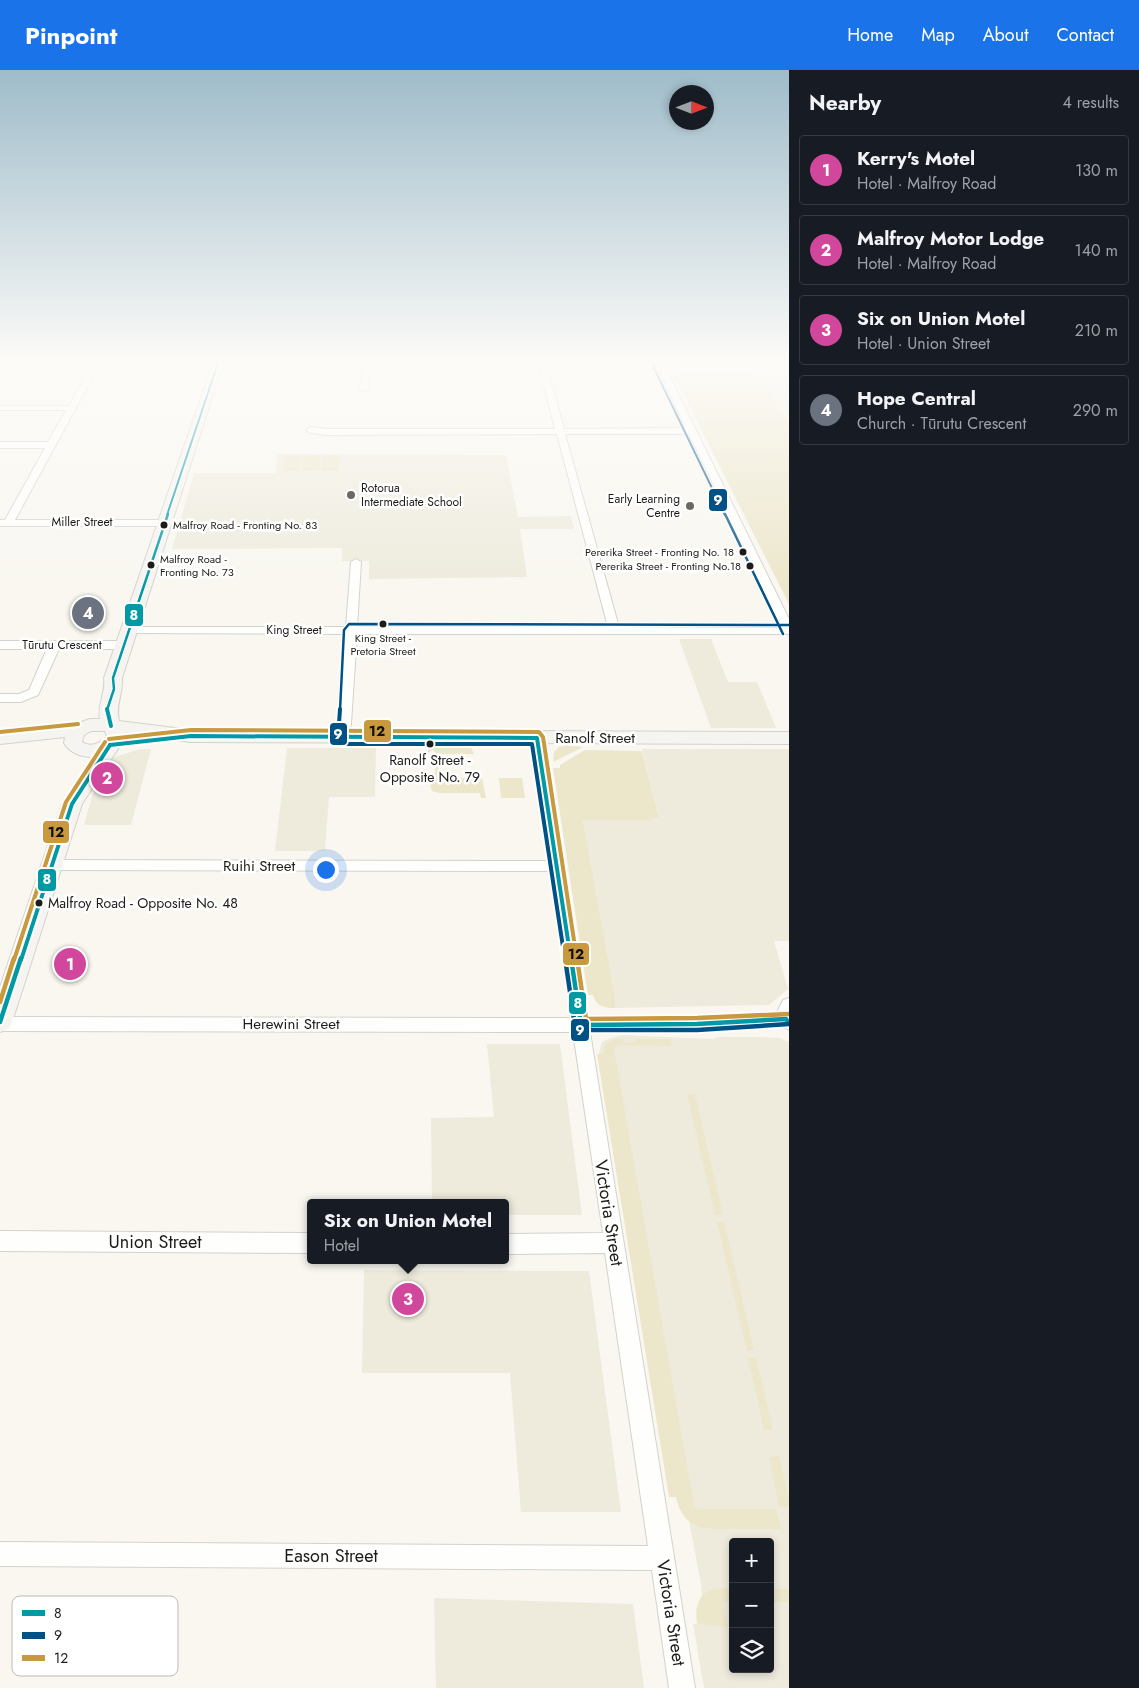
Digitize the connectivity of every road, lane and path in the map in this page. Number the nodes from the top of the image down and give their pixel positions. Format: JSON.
{"nodes":[{"id":1,"x":56,"y":439,"type":"edge"},
{"id":2,"x":193,"y":439,"type":"edge"},
{"id":3,"x":562,"y":439,"type":"edge"},
{"id":4,"x":696,"y":439,"type":"edge"},
{"id":5,"x":0,"y":445,"type":"edge"},
{"id":6,"x":52,"y":445,"type":"junction"},
{"id":7,"x":165,"y":522,"type":"junction"},
{"id":8,"x":4,"y":523,"type":"edge"},
{"id":9,"x":356,"y":562,"type":"dead end"},
{"id":10,"x":129,"y":630,"type":"junction"},
{"id":11,"x":350,"y":630,"type":"junction"},
{"id":12,"x":614,"y":630,"type":"junction"},
{"id":13,"x":789,"y":631,"type":"edge"},
{"id":14,"x":124,"y":645,"type":"junction"},
{"id":15,"x":0,"y":646,"type":"edge"},
{"id":16,"x":54,"y":646,"type":"junction"},
{"id":17,"x":112,"y":678,"type":"junction"},
{"id":18,"x":0,"y":698,"type":"edge"},
{"id":19,"x":111,"y":726,"type":"junction"},
{"id":20,"x":191,"y":736,"type":"junction"},
{"id":21,"x":0,"y":738,"type":"edge"},
{"id":22,"x":344,"y":738,"type":"junction"},
{"id":23,"x":537,"y":738,"type":"junction"},
{"id":24,"x":789,"y":738,"type":"edge"},
{"id":25,"x":78,"y":739,"type":"junction"},
{"id":26,"x":110,"y":745,"type":"junction"},
{"id":27,"x":72,"y":804,"type":"junction"},
{"id":28,"x":52,"y":866,"type":"junction"},
{"id":29,"x":557,"y":866,"type":"junction"},
{"id":30,"x":788,"y":1016,"type":"edge"},
{"id":31,"x":0,"y":1023,"type":"edge"},
{"id":32,"x":581,"y":1025,"type":"junction"},
{"id":33,"x":0,"y":1241,"type":"edge"},
{"id":34,"x":307,"y":1243,"type":"edge"},
{"id":35,"x":614,"y":1243,"type":"junction"},
{"id":36,"x":509,"y":1244,"type":"edge"},
{"id":37,"x":0,"y":1554,"type":"edge"},
{"id":38,"x":663,"y":1558,"type":"junction"},
{"id":39,"x":682,"y":1688,"type":"edge"}],
"edges":[{"from":1,"to":6,"type":"street"},
{"from":2,"to":7,"type":"main road"},
{"from":3,"to":12,"type":"street"},
{"from":4,"to":13,"type":"street"},
{"from":5,"to":6,"type":"street"},
{"from":6,"to":8,"type":"street"},
{"from":7,"to":8,"type":"street","name":"Miller Street"},
{"from":7,"to":10,"type":"main road"},
{"from":9,"to":11,"type":"street"},
{"from":10,"to":11,"type":"street","name":"King Street"},
{"from":10,"to":14,"type":"main road"},
{"from":11,"to":12,"type":"street","name":"King Street"},
{"from":11,"to":22,"type":"street"},
{"from":12,"to":13,"type":"street","name":"King Street"},
{"from":14,"to":16,"type":"street","name":"Tūrutu Crescent"},
{"from":14,"to":17,"type":"main road"},
{"from":15,"to":16,"type":"street","name":"Tūrutu Crescent"},
{"from":16,"to":18,"type":"street"},
{"from":17,"to":19,"type":"main road"},
{"from":17,"to":25,"type":"main road"},
{"from":19,"to":20,"type":"main road","name":"Ranolf Street"},
{"from":19,"to":25,"type":"main road","name":"Ranolf Street"},
{"from":19,"to":26,"type":"main road"},
{"from":20,"to":22,"type":"main road","name":"Ranolf Street"},
{"from":20,"to":26,"type":"main road","name":"Ranolf Street"},
{"from":21,"to":25,"type":"main road"},
{"from":22,"to":23,"type":"main road","name":"Ranolf Street"},
{"from":23,"to":24,"type":"main road","name":"Ranolf Street"},
{"from":23,"to":29,"type":"street","name":"Victoria Street"},
{"from":25,"to":26,"type":"main road","name":"Ranolf Street"},
{"from":25,"to":27,"type":"main road"},
{"from":26,"to":27,"type":"main road"},
{"from":27,"to":28,"type":"main road"},
{"from":28,"to":29,"type":"street","name":"Ruihi Street"},
{"from":28,"to":31,"type":"main road"},
{"from":29,"to":32,"type":"street","name":"Victoria Street"},
{"from":30,"to":32,"type":"street","name":"Herewini Street"},
{"from":31,"to":32,"type":"street","name":"Herewini Street"},
{"from":32,"to":35,"type":"street","name":"Victoria Street"},
{"from":33,"to":34,"type":"street","name":"Union Street"},
{"from":35,"to":36,"type":"street"},
{"from":35,"to":38,"type":"street","name":"Victoria Street"},
{"from":37,"to":38,"type":"street","name":"Eason Street"},
{"from":38,"to":39,"type":"street","name":"Victoria Street"}]}
